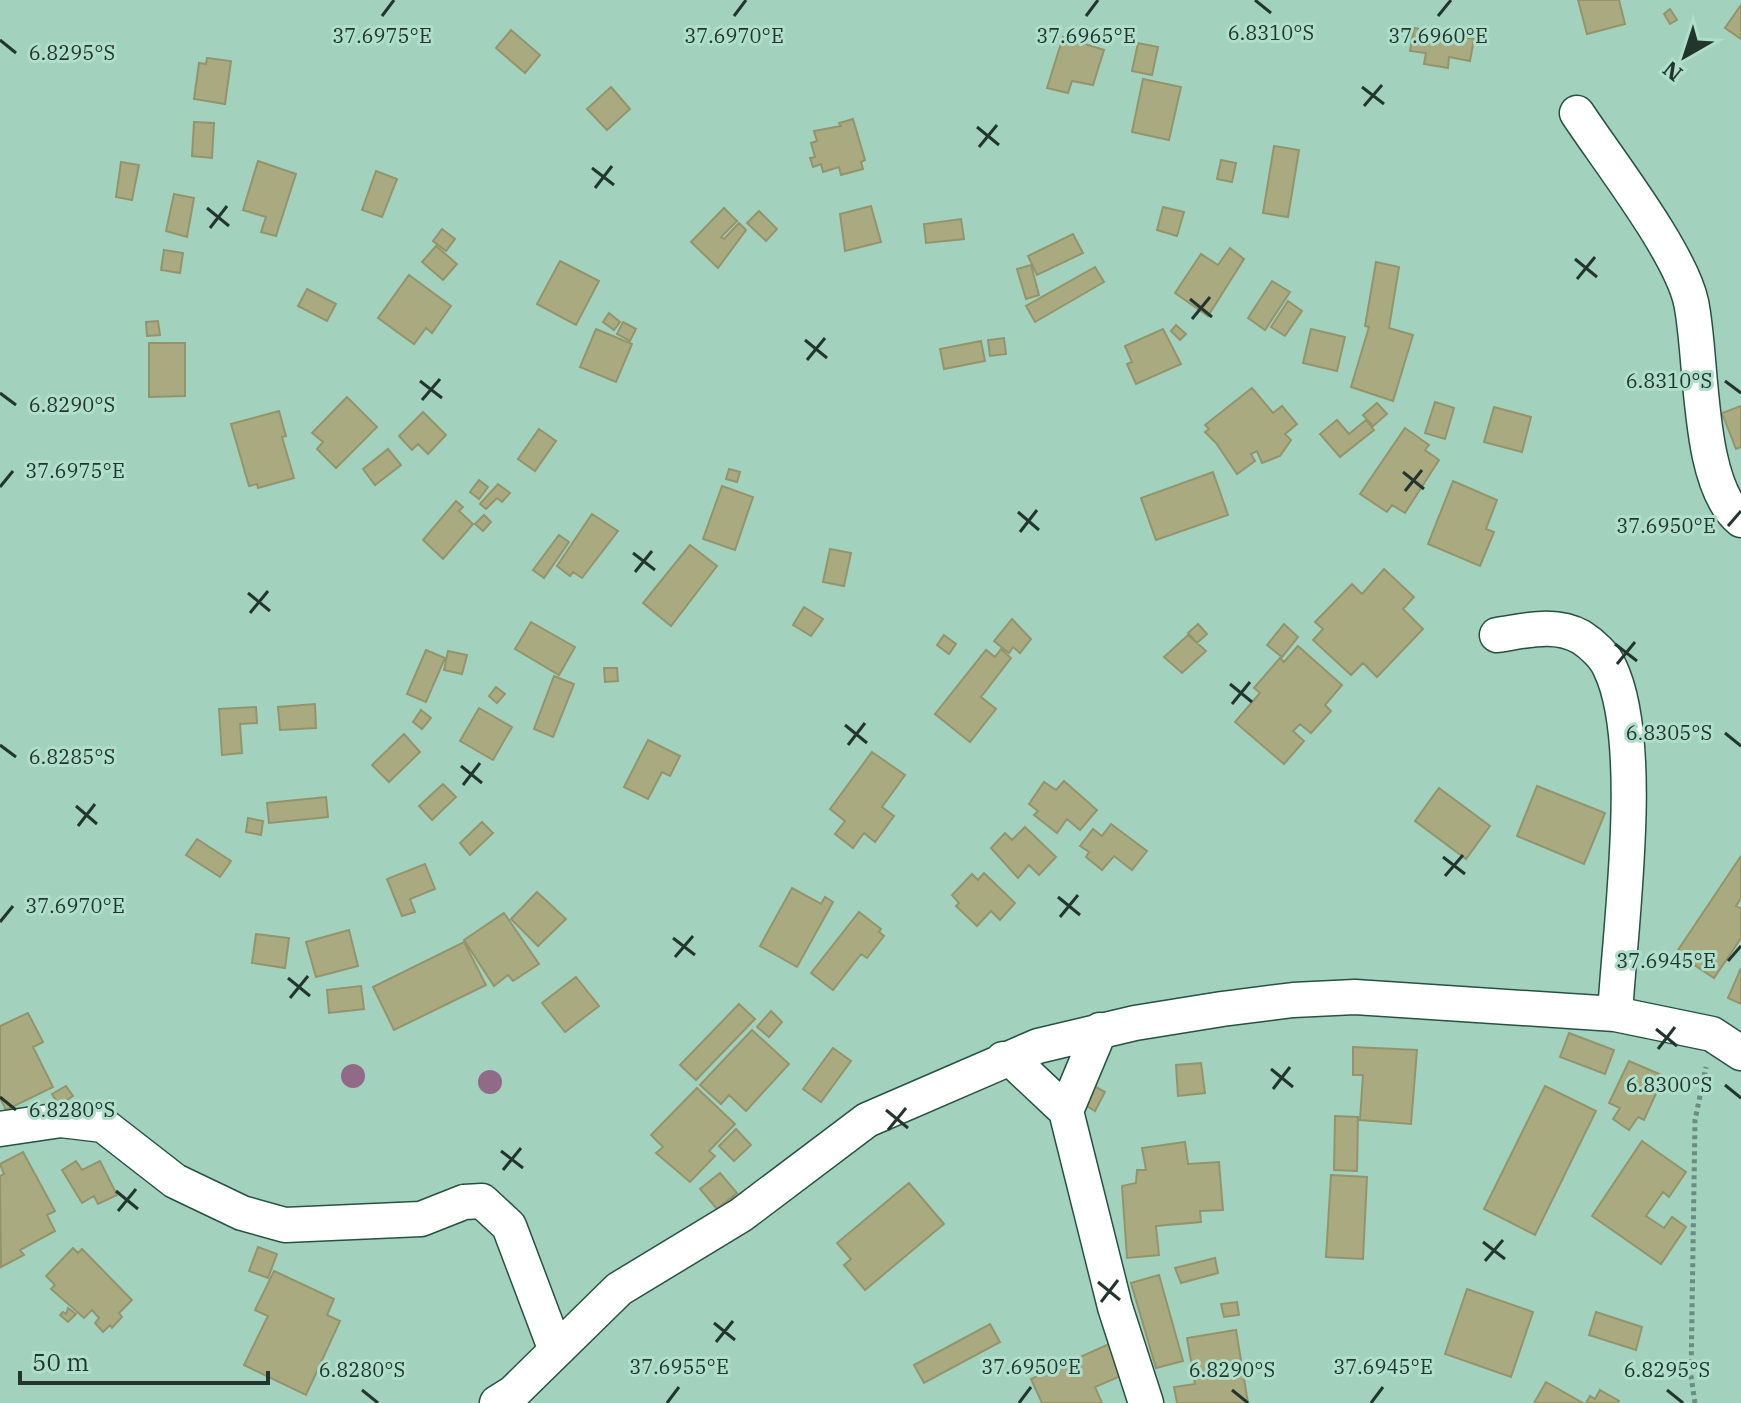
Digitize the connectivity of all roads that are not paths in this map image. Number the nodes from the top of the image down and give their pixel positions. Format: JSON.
{"nodes":[{"id":1,"x":1577,"y":113,"type":"dead end"},
{"id":2,"x":1741,"y":520,"type":"edge"},
{"id":3,"x":1497,"y":635,"type":"dead end"},
{"id":4,"x":1615,"y":1014,"type":"junction"},
{"id":5,"x":1100,"y":1030,"type":"junction"},
{"id":6,"x":1741,"y":1053,"type":"edge"},
{"id":7,"x":1003,"y":1059,"type":"junction"},
{"id":8,"x":1066,"y":1111,"type":"junction"},
{"id":9,"x":0,"y":1129,"type":"edge"},
{"id":10,"x":555,"y":1348,"type":"junction"},
{"id":11,"x":497,"y":1403,"type":"edge"},
{"id":12,"x":1146,"y":1403,"type":"edge"}],
"edges":[{"from":1,"to":2,"type":"street"},
{"from":3,"to":4,"type":"street"},
{"from":4,"to":5,"type":"street"},
{"from":4,"to":6,"type":"street"},
{"from":5,"to":7,"type":"street"},
{"from":5,"to":8,"type":"street"},
{"from":7,"to":8,"type":"street"},
{"from":7,"to":10,"type":"street"},
{"from":8,"to":12,"type":"street"},
{"from":9,"to":10,"type":"street"},
{"from":10,"to":11,"type":"street"}]}
